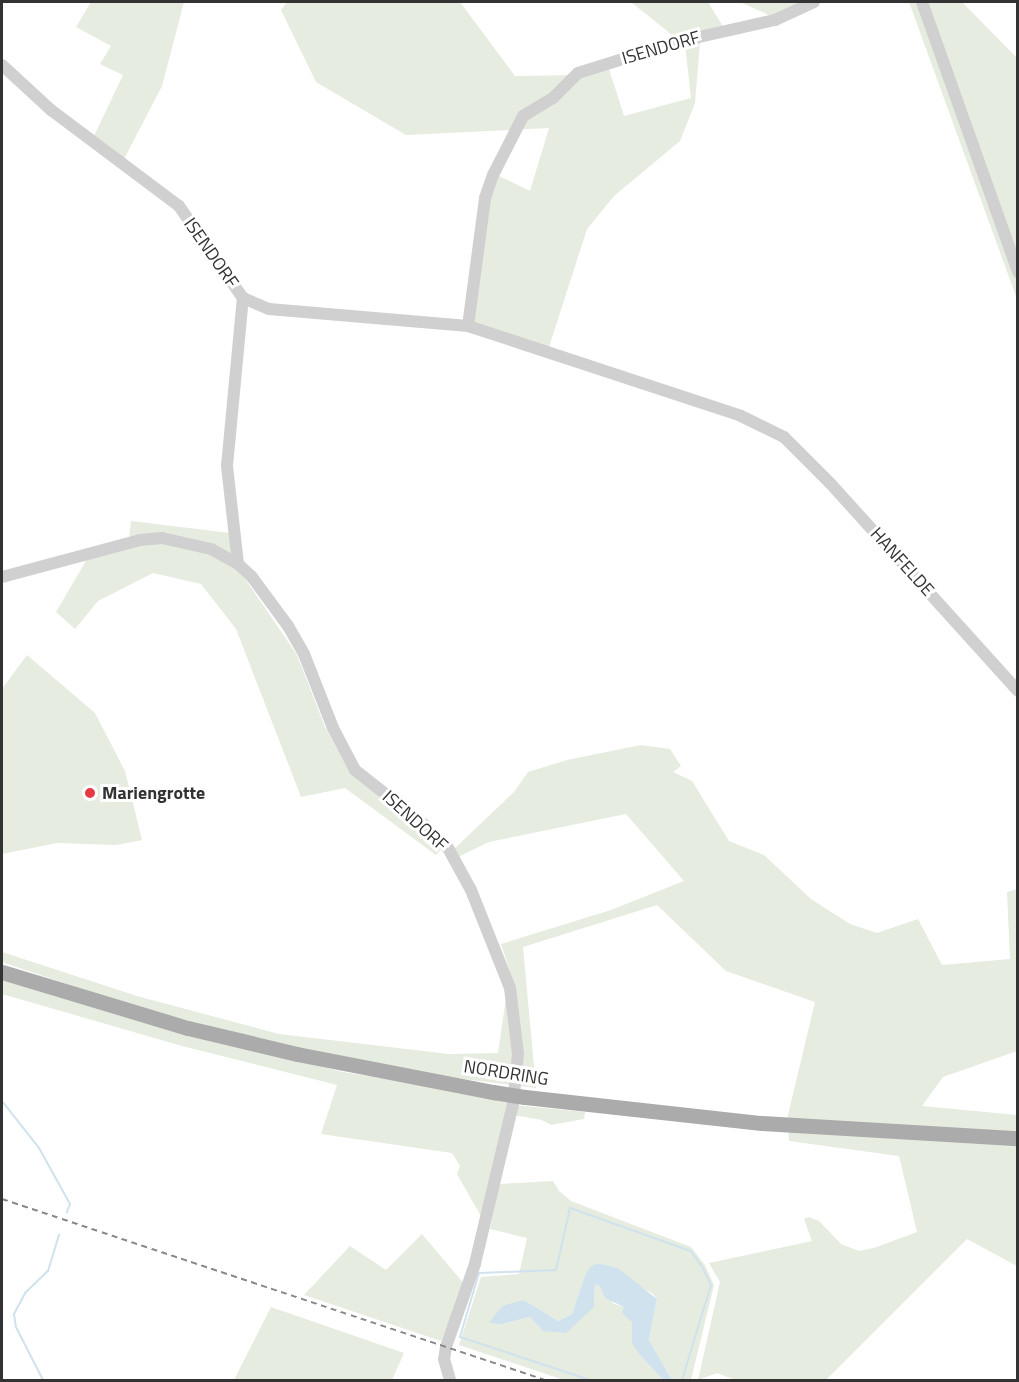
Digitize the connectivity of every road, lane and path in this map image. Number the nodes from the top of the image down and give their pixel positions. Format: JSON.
{"nodes":[{"id":1,"x":814,"y":2,"type":"edge"},
{"id":2,"x":922,"y":2,"type":"edge"},
{"id":3,"x":2,"y":65,"type":"edge"},
{"id":4,"x":1017,"y":272,"type":"edge"},
{"id":5,"x":243,"y":298,"type":"junction"},
{"id":6,"x":468,"y":326,"type":"junction"},
{"id":7,"x":784,"y":437,"type":"joint"},
{"id":8,"x":238,"y":564,"type":"junction"},
{"id":9,"x":2,"y":577,"type":"edge"},
{"id":10,"x":1015,"y":684,"type":"edge"},
{"id":11,"x":2,"y":972,"type":"edge"},
{"id":12,"x":1017,"y":1138,"type":"edge"},
{"id":13,"x":450,"y":1380,"type":"edge"}],
"edges":[{"from":1,"to":6,"type":"street","name":"ISENDORF"},
{"from":2,"to":4,"type":"street"},
{"from":3,"to":5,"type":"street","name":"ISENDORF"},
{"from":5,"to":6,"type":"street","name":"ISENDORF"},
{"from":5,"to":8,"type":"street"},
{"from":6,"to":7,"type":"street","name":"ISENDORF"},
{"from":7,"to":10,"type":"street","name":"HANFELDE"},
{"from":8,"to":9,"type":"street","name":"ISENDORF"},
{"from":8,"to":13,"type":"street","name":"ISENDORF"},
{"from":11,"to":12,"type":"main road","name":"NORDRING","bridge":true}]}
